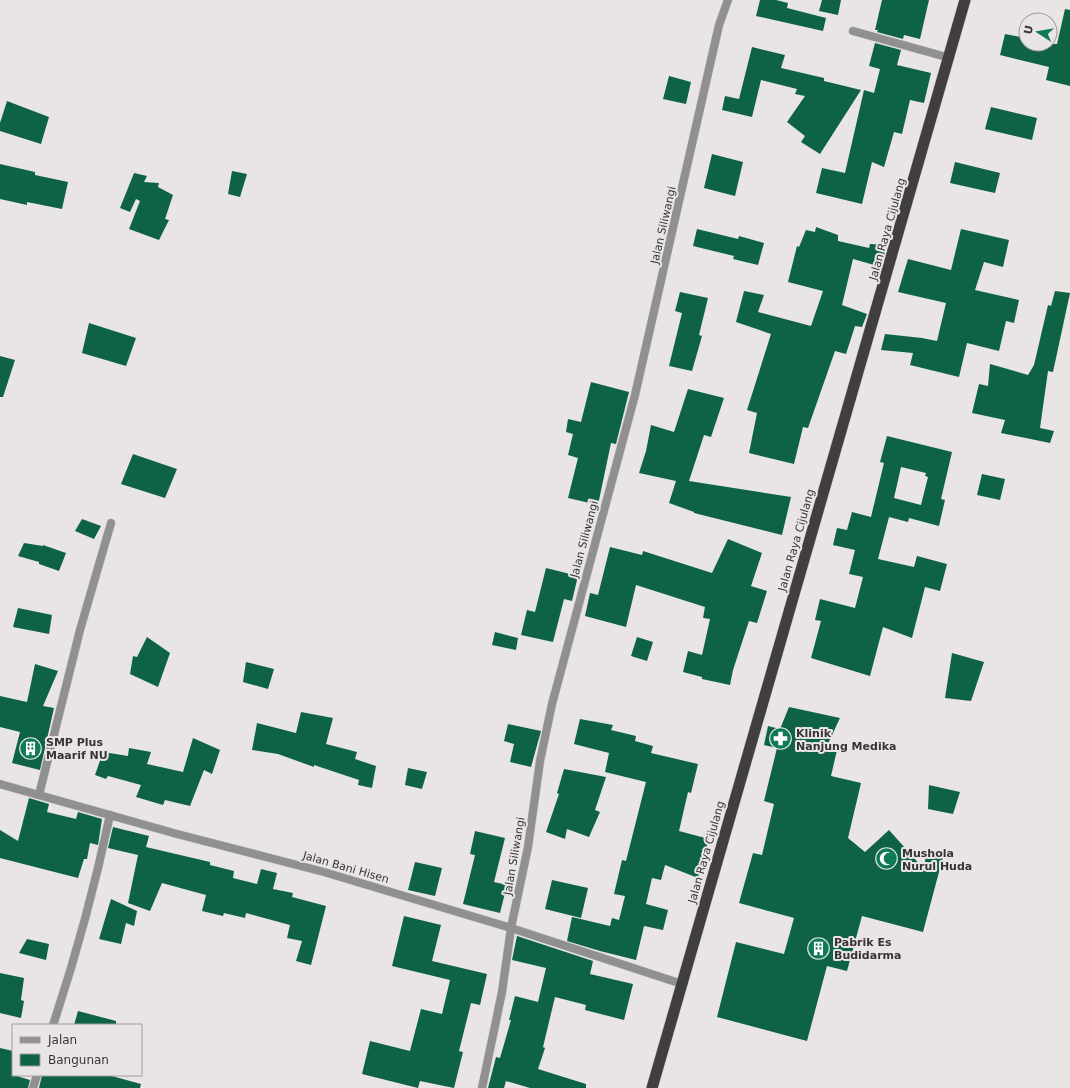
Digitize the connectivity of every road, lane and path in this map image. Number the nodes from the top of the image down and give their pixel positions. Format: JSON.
{"nodes":[{"id":1,"x":728,"y":0,"type":"edge"},
{"id":2,"x":965,"y":0,"type":"edge"},
{"id":3,"x":853,"y":30,"type":"dead end"},
{"id":4,"x":950,"y":58,"type":"junction"},
{"id":5,"x":111,"y":523,"type":"dead end"},
{"id":6,"x":0,"y":784,"type":"edge"},
{"id":7,"x":39,"y":795,"type":"junction"},
{"id":8,"x":110,"y":814,"type":"junction"},
{"id":9,"x":511,"y":928,"type":"junction"},
{"id":10,"x":682,"y":984,"type":"junction"},
{"id":11,"x":53,"y":1024,"type":"edge"},
{"id":12,"x":37,"y":1076,"type":"edge"},
{"id":13,"x":33,"y":1088,"type":"edge"},
{"id":14,"x":482,"y":1088,"type":"edge"},
{"id":15,"x":652,"y":1088,"type":"edge"}],
"edges":[{"from":1,"to":9,"type":"street","name":"Jalan Siliwangi"},
{"from":2,"to":4,"type":"highway","name":"Jalan Raya Cijulang"},
{"from":3,"to":4,"type":"street"},
{"from":4,"to":10,"type":"highway","name":"Jalan Raya Cijulang"},
{"from":5,"to":7,"type":"street"},
{"from":6,"to":7,"type":"street","name":"Jalan Bani Hisen"},
{"from":7,"to":8,"type":"street","name":"Jalan Bani Hisen"},
{"from":8,"to":9,"type":"street","name":"Jalan Bani Hisen"},
{"from":8,"to":11,"type":"street"},
{"from":9,"to":10,"type":"street","name":"Jalan Bani Hisen"},
{"from":9,"to":14,"type":"street","name":"Jalan Siliwangi"},
{"from":10,"to":15,"type":"highway","name":"Jalan Raya Cijulang"},
{"from":12,"to":13,"type":"street"}]}
